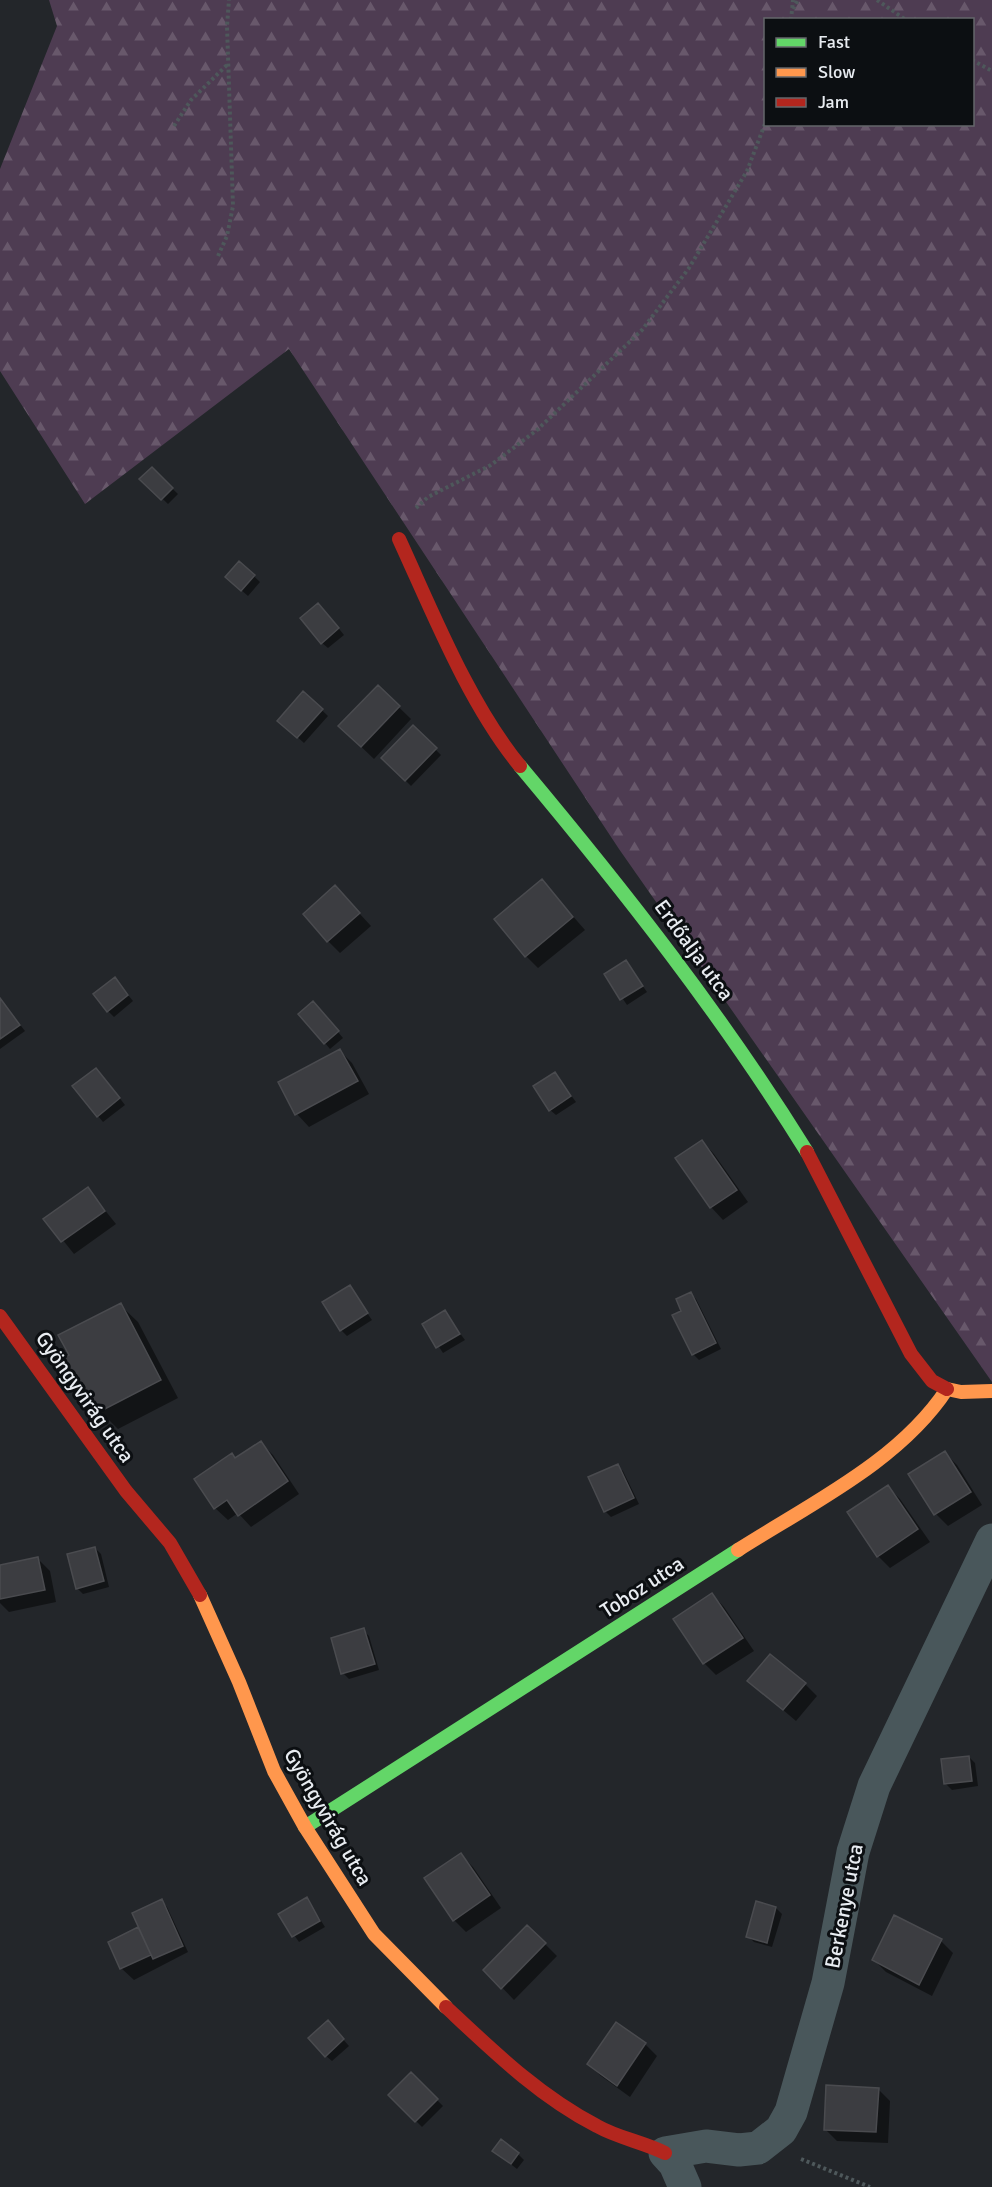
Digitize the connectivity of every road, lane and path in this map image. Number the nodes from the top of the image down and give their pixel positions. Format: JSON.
{"nodes":[{"id":1,"x":229,"y":0,"type":"edge"},
{"id":2,"x":793,"y":0,"type":"edge"},
{"id":3,"x":798,"y":0,"type":"edge"},
{"id":4,"x":877,"y":0,"type":"edge"},
{"id":5,"x":792,"y":10,"type":"junction"},
{"id":6,"x":790,"y":18,"type":"edge"},
{"id":7,"x":903,"y":18,"type":"edge"},
{"id":8,"x":974,"y":61,"type":"edge"},
{"id":9,"x":228,"y":64,"type":"junction"},
{"id":10,"x":992,"y":71,"type":"edge"},
{"id":11,"x":764,"y":125,"type":"edge"},
{"id":12,"x":174,"y":126,"type":"dead end"},
{"id":13,"x":218,"y":256,"type":"dead end"},
{"id":14,"x":399,"y":540,"type":"joint"},
{"id":15,"x":0,"y":1316,"type":"edge"},
{"id":16,"x":946,"y":1389,"type":"junction"},
{"id":17,"x":992,"y":1391,"type":"edge"},
{"id":18,"x":992,"y":1540,"type":"edge"},
{"id":19,"x":305,"y":1827,"type":"junction"},
{"id":20,"x":758,"y":2148,"type":"junction"},
{"id":21,"x":665,"y":2153,"type":"junction"},
{"id":22,"x":685,"y":2187,"type":"edge"},
{"id":23,"x":870,"y":2187,"type":"edge"}],
"edges":[{"from":1,"to":9,"type":"path"},
{"from":2,"to":5,"type":"path"},
{"from":3,"to":5,"type":"path"},
{"from":4,"to":7,"type":"path"},
{"from":5,"to":6,"type":"path"},
{"from":8,"to":10,"type":"path"},
{"from":9,"to":12,"type":"path"},
{"from":9,"to":13,"type":"path"},
{"from":11,"to":14,"type":"path"},
{"from":14,"to":16,"type":"street","name":"Erdőalja utca"},
{"from":15,"to":19,"type":"street","name":"Gyöngyvirág utca"},
{"from":16,"to":17,"type":"street"},
{"from":16,"to":19,"type":"street","name":"Toboz utca"},
{"from":18,"to":20,"type":"street","name":"Berkenye utca"},
{"from":19,"to":21,"type":"street","name":"Gyöngyvirág utca"},
{"from":20,"to":21,"type":"street"},
{"from":20,"to":23,"type":"path"},
{"from":21,"to":22,"type":"street"}]}
